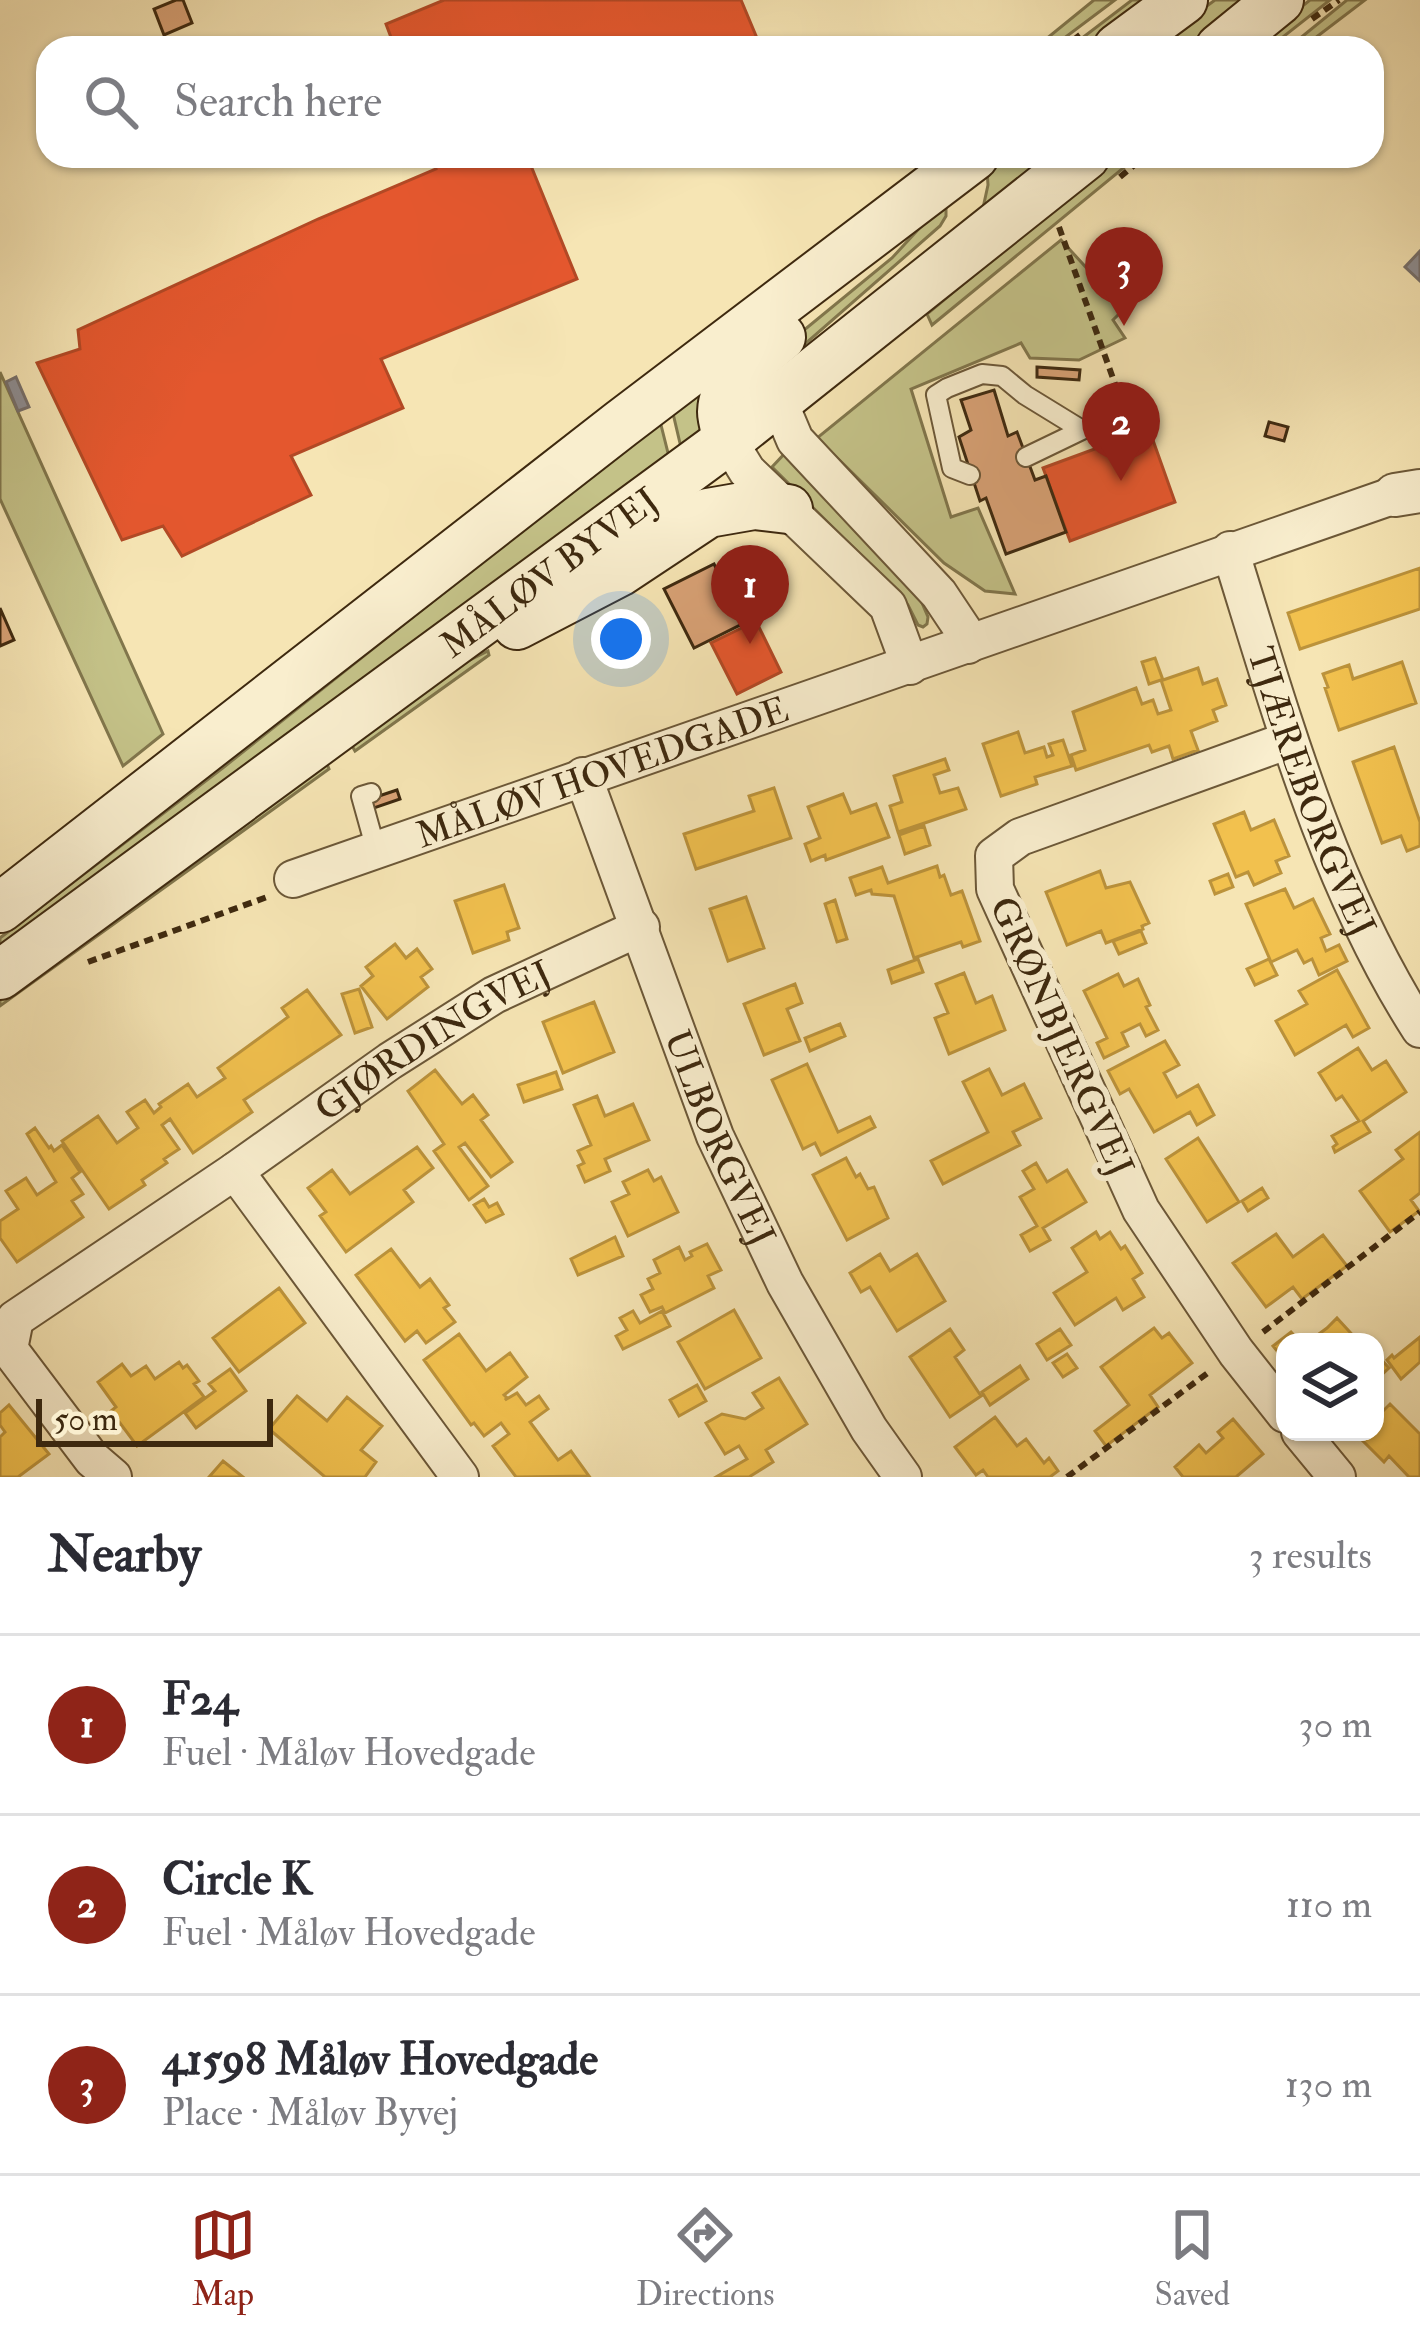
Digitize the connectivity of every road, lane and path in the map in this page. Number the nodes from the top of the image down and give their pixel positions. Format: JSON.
{"nodes":[{"id":1,"x":1183,"y":0,"type":"edge"},
{"id":2,"x":1279,"y":0,"type":"edge"},
{"id":3,"x":1134,"y":36,"type":"edge"},
{"id":4,"x":1235,"y":36,"type":"edge"},
{"id":5,"x":958,"y":168,"type":"edge"},
{"id":6,"x":963,"y":168,"type":"edge"},
{"id":7,"x":1070,"y":168,"type":"edge"},
{"id":8,"x":1059,"y":227,"type":"dead end"},
{"id":9,"x":872,"y":232,"type":"junction"},
{"id":10,"x":795,"y":389,"type":"junction"},
{"id":11,"x":1125,"y":412,"type":"dead end"},
{"id":12,"x":728,"y":440,"type":"junction"},
{"id":13,"x":1026,"y":457,"type":"dead end"},
{"id":14,"x":970,"y":475,"type":"dead end"},
{"id":15,"x":1407,"y":493,"type":"edge"},
{"id":16,"x":788,"y":509,"type":"junction"},
{"id":17,"x":1230,"y":550,"type":"junction"},
{"id":18,"x":968,"y":645,"type":"junction"},
{"id":19,"x":910,"y":666,"type":"junction"},
{"id":20,"x":394,"y":686,"type":"junction"},
{"id":21,"x":1289,"y":740,"type":"junction"},
{"id":22,"x":584,"y":776,"type":"junction"},
{"id":23,"x":371,"y":793,"type":"dead end"},
{"id":24,"x":376,"y":850,"type":"junction"},
{"id":25,"x":293,"y":879,"type":"joint"},
{"id":26,"x":0,"y":908,"type":"edge"},
{"id":27,"x":640,"y":926,"type":"junction"},
{"id":28,"x":83,"y":964,"type":"dead end"},
{"id":29,"x":0,"y":975,"type":"edge"},
{"id":30,"x":1418,"y":1022,"type":"edge"},
{"id":31,"x":235,"y":1172,"type":"junction"},
{"id":32,"x":1276,"y":1403,"type":"edge"},
{"id":33,"x":1307,"y":1441,"type":"edge"},
{"id":34,"x":113,"y":1477,"type":"edge"},
{"id":35,"x":460,"y":1477,"type":"edge"},
{"id":36,"x":903,"y":1477,"type":"edge"},
{"id":37,"x":1337,"y":1477,"type":"edge"}],
"edges":[{"from":1,"to":3,"type":"main road"},
{"from":2,"to":4,"type":"main road"},
{"from":5,"to":9,"type":"main road","name":"MÅLØV BYVEJ"},
{"from":6,"to":10,"type":"main road"},
{"from":7,"to":10,"type":"main road","name":"MÅLØV BYVEJ"},
{"from":8,"to":11,"type":"path"},
{"from":9,"to":12,"type":"main road"},
{"from":9,"to":26,"type":"main road","name":"MÅLØV BYVEJ"},
{"from":10,"to":12,"type":"main road","name":"MÅLØV BYVEJ"},
{"from":10,"to":18,"type":"street"},
{"from":12,"to":16,"type":"street"},
{"from":12,"to":20,"type":"main road","name":"MÅLØV BYVEJ"},
{"from":13,"to":14,"type":"lane"},
{"from":15,"to":17,"type":"street","name":"MÅLØV HOVEDGADE"},
{"from":16,"to":19,"type":"street"},
{"from":16,"to":20,"type":"main road"},
{"from":17,"to":18,"type":"street","name":"MÅLØV HOVEDGADE"},
{"from":17,"to":21,"type":"street","name":"TJÆREBORGVEJ"},
{"from":18,"to":19,"type":"street","name":"MÅLØV HOVEDGADE"},
{"from":19,"to":22,"type":"street","name":"MÅLØV HOVEDGADE"},
{"from":20,"to":29,"type":"main road","name":"MÅLØV BYVEJ"},
{"from":21,"to":30,"type":"street","name":"TJÆREBORGVEJ"},
{"from":21,"to":32,"type":"street","name":"GRØNBJERGVEJ"},
{"from":22,"to":24,"type":"street","name":"MÅLØV HOVEDGADE"},
{"from":22,"to":27,"type":"street","name":"ULBORGVEJ"},
{"from":23,"to":24,"type":"lane"},
{"from":24,"to":25,"type":"street","name":"MÅLØV HOVEDGADE"},
{"from":25,"to":28,"type":"path"},
{"from":27,"to":31,"type":"street","name":"GJØRDINGVEJ"},
{"from":27,"to":36,"type":"street","name":"ULBORGVEJ"},
{"from":31,"to":34,"type":"street","name":"GJØRDINGVEJ"},
{"from":31,"to":35,"type":"street"},
{"from":33,"to":37,"type":"street"}]}
